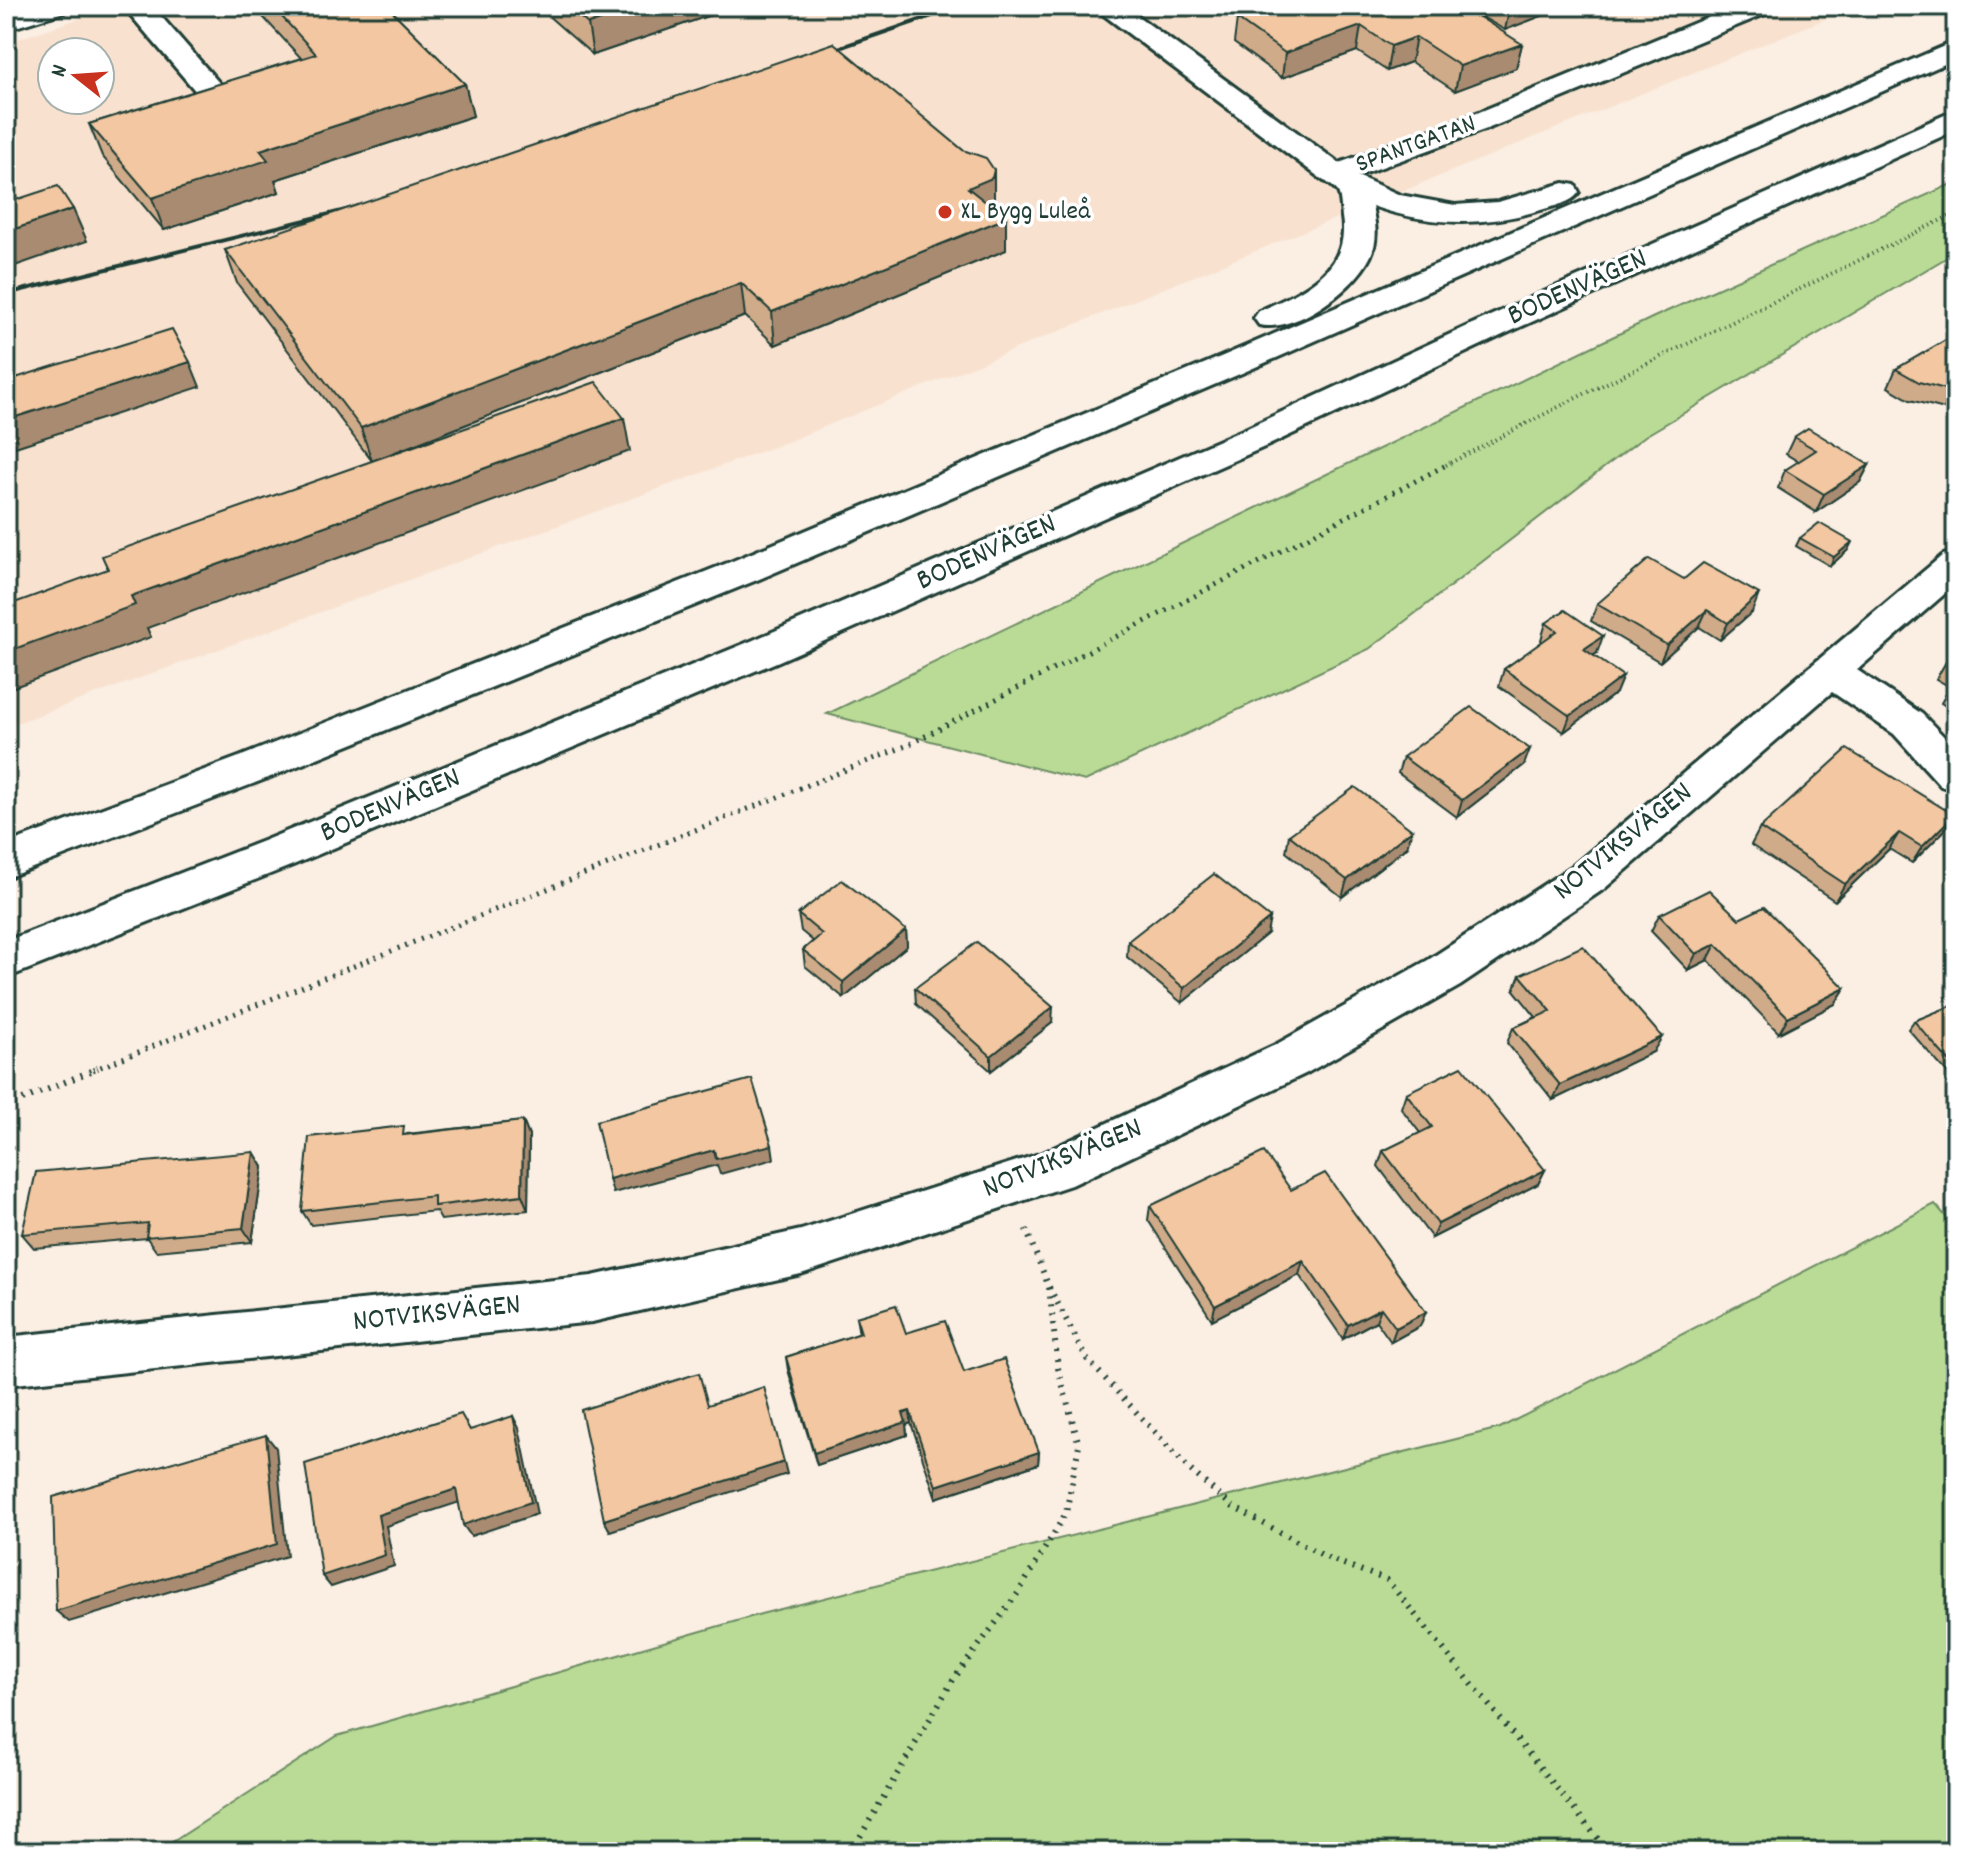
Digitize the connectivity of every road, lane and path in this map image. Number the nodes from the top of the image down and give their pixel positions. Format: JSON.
{"nodes":[{"id":1,"x":54,"y":6,"type":"edge"},
{"id":2,"x":137,"y":6,"type":"edge"},
{"id":3,"x":1106,"y":6,"type":"edge"},
{"id":4,"x":1760,"y":6,"type":"edge"},
{"id":5,"x":6,"y":22,"type":"edge"},
{"id":6,"x":1956,"y":49,"type":"edge"},
{"id":7,"x":156,"y":116,"type":"edge"},
{"id":8,"x":1956,"y":119,"type":"edge"},
{"id":9,"x":1770,"y":131,"type":"junction"},
{"id":10,"x":1344,"y":183,"type":"junction"},
{"id":11,"x":1956,"y":213,"type":"edge"},
{"id":12,"x":1094,"y":424,"type":"junction"},
{"id":13,"x":1956,"y":564,"type":"edge"},
{"id":14,"x":1829,"y":671,"type":"junction"},
{"id":15,"x":1956,"y":775,"type":"edge"},
{"id":16,"x":6,"y":861,"type":"edge"},
{"id":17,"x":6,"y":960,"type":"edge"},
{"id":18,"x":6,"y":1107,"type":"edge"},
{"id":19,"x":1022,"y":1220,"type":"dead end"},
{"id":20,"x":1049,"y":1287,"type":"junction"},
{"id":21,"x":6,"y":1361,"type":"edge"},
{"id":22,"x":851,"y":1852,"type":"edge"},
{"id":23,"x":1609,"y":1852,"type":"edge"}],
"edges":[{"from":1,"to":5,"type":"main road"},
{"from":2,"to":7,"type":"main road"},
{"from":3,"to":10,"type":"main road","name":"SPANTGATAN"},
{"from":4,"to":10,"type":"main road","name":"SPANTGATAN"},
{"from":6,"to":9,"type":"main road"},
{"from":8,"to":17,"type":"main road","name":"BODENVÄGEN"},
{"from":9,"to":10,"type":"main road"},
{"from":9,"to":12,"type":"main road"},
{"from":10,"to":12,"type":"main road"},
{"from":11,"to":18,"type":"path"},
{"from":12,"to":16,"type":"main road"},
{"from":13,"to":14,"type":"main road","name":"NOTVIKSVÄGEN"},
{"from":14,"to":15,"type":"main road"},
{"from":14,"to":21,"type":"main road","name":"NOTVIKSVÄGEN"},
{"from":19,"to":20,"type":"path"},
{"from":20,"to":22,"type":"path"},
{"from":20,"to":23,"type":"path"}]}
